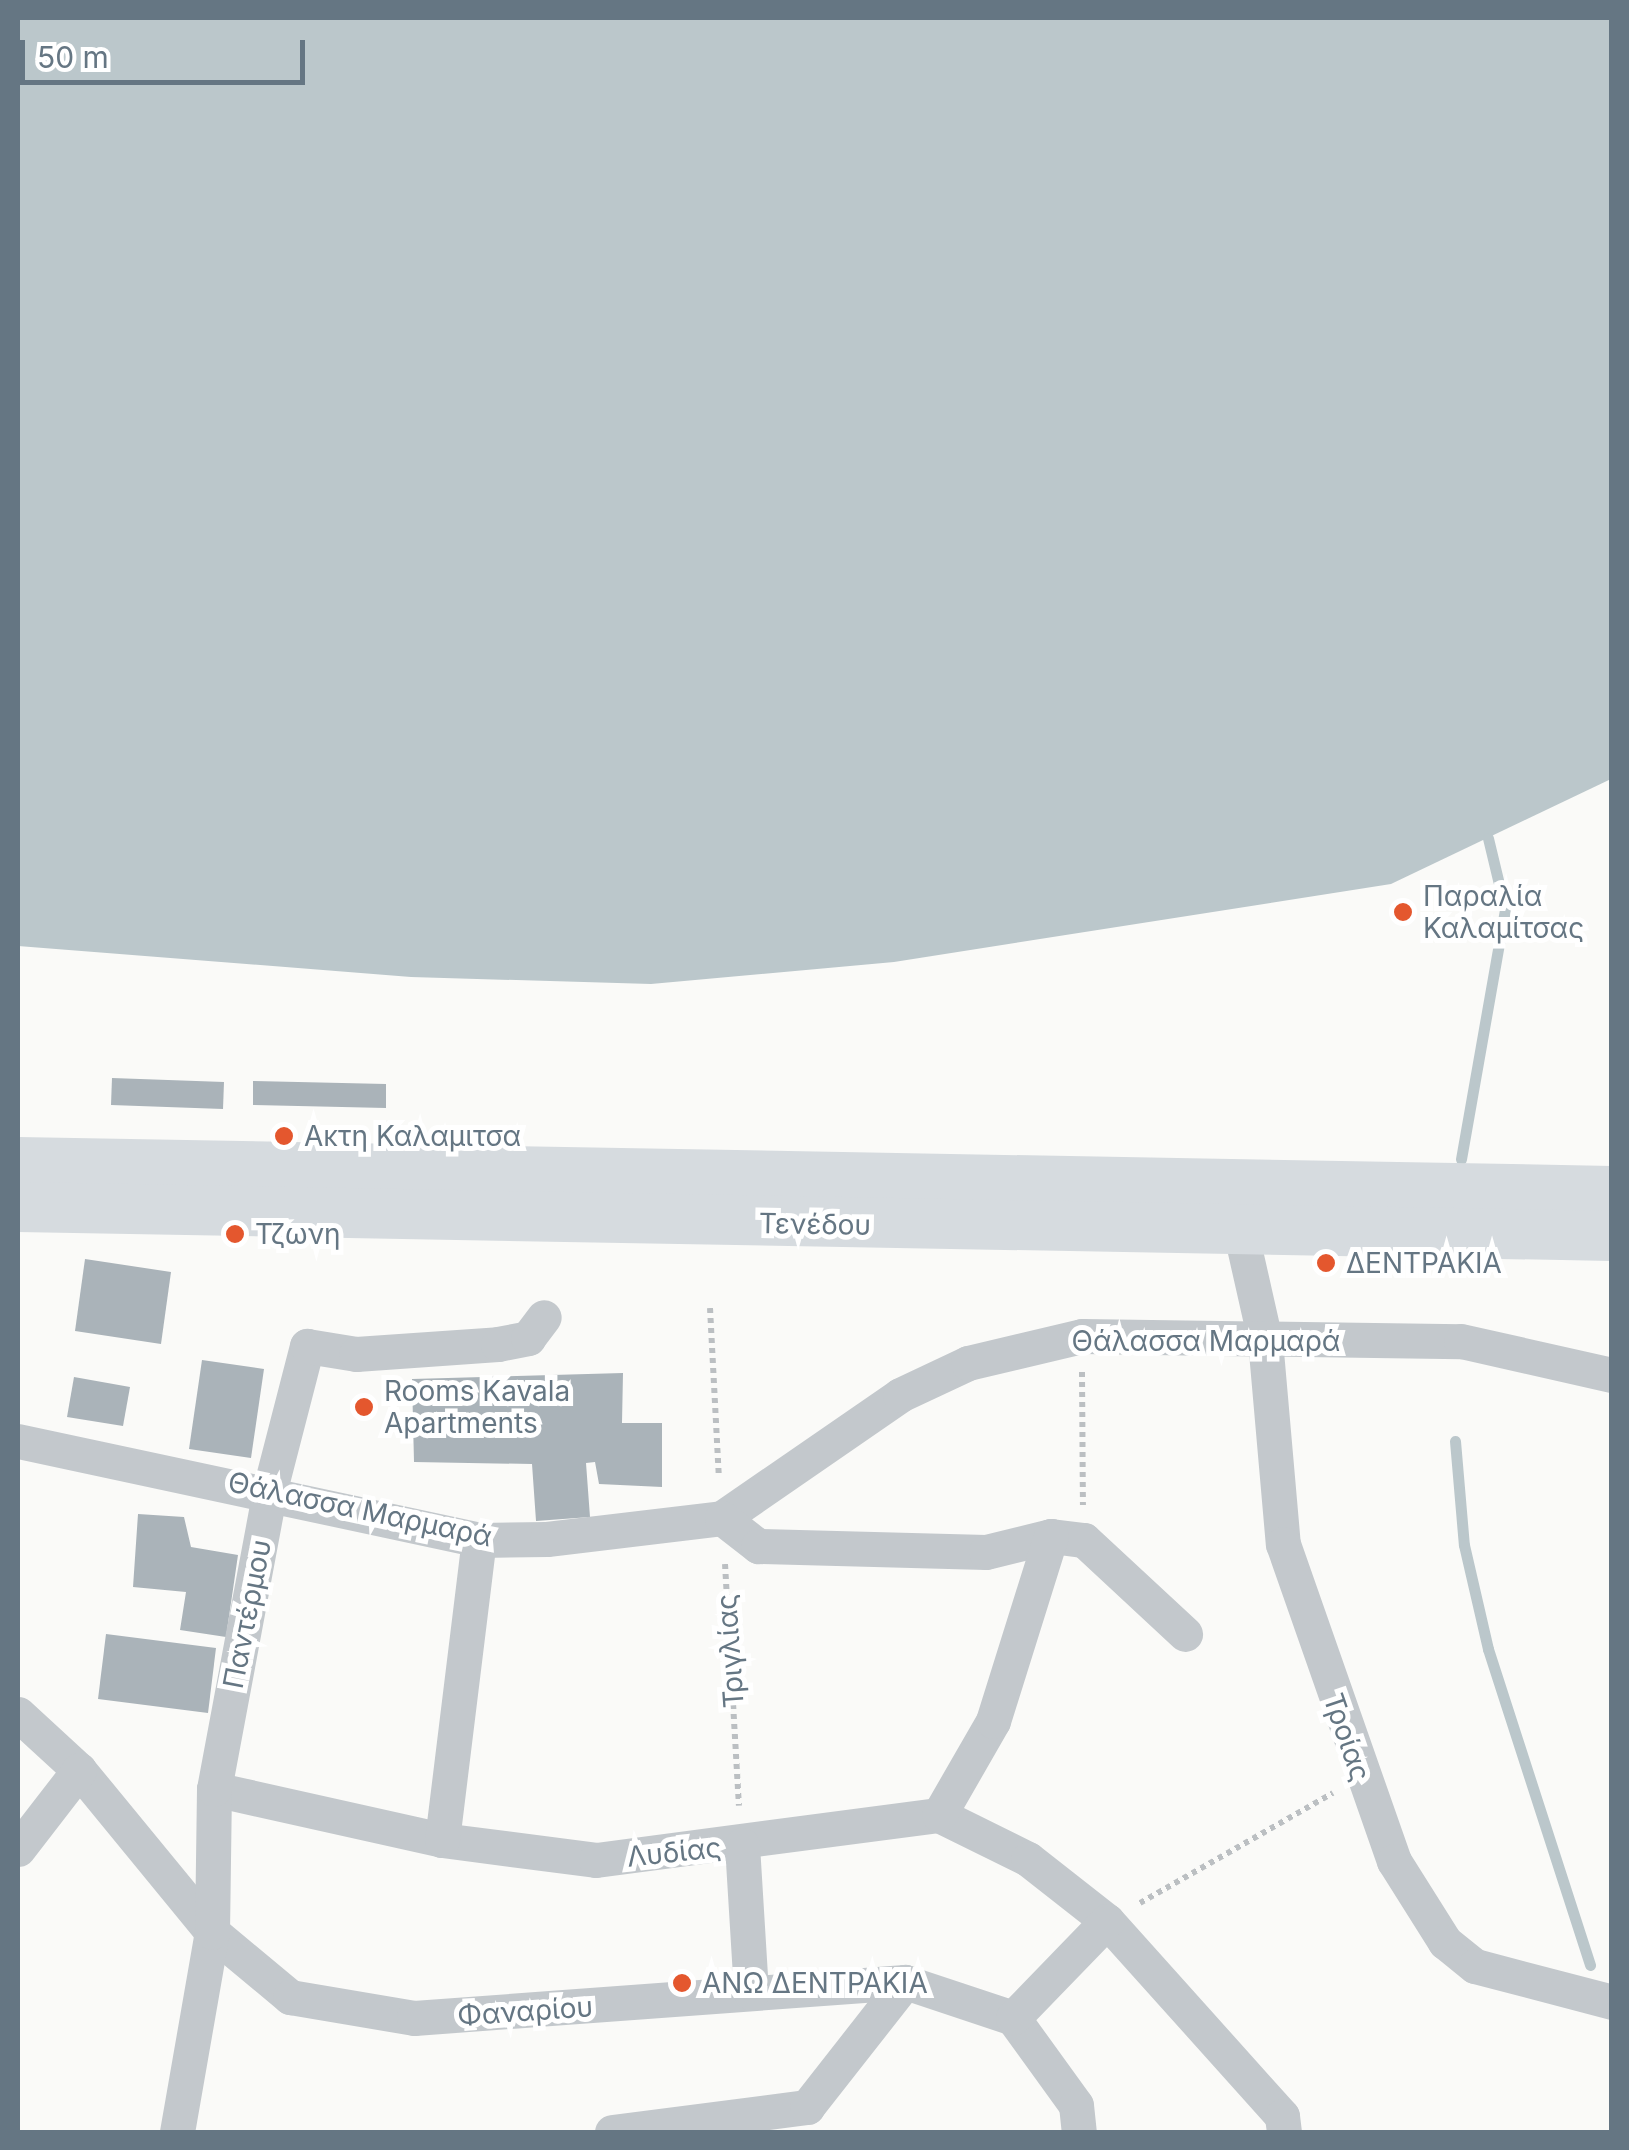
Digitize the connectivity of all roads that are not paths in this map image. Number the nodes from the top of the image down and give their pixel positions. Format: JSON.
{"nodes":[{"id":1,"x":18,"y":1162,"type":"edge"},
{"id":2,"x":1612,"y":1191,"type":"edge"},
{"id":3,"x":18,"y":1207,"type":"edge"},
{"id":4,"x":1235,"y":1210,"type":"junction"},
{"id":5,"x":1612,"y":1236,"type":"edge"},
{"id":6,"x":544,"y":1317,"type":"dead end"},
{"id":7,"x":1265,"y":1340,"type":"junction"},
{"id":8,"x":1612,"y":1375,"type":"edge"},
{"id":9,"x":18,"y":1441,"type":"edge"},
{"id":10,"x":270,"y":1489,"type":"junction"},
{"id":11,"x":722,"y":1518,"type":"junction"},
{"id":12,"x":1067,"y":1538,"type":"junction"},
{"id":13,"x":479,"y":1540,"type":"junction"},
{"id":14,"x":1185,"y":1634,"type":"dead end"},
{"id":15,"x":18,"y":1714,"type":"edge"},
{"id":16,"x":79,"y":1770,"type":"junction"},
{"id":17,"x":214,"y":1789,"type":"junction"},
{"id":18,"x":939,"y":1815,"type":"junction"},
{"id":19,"x":442,"y":1840,"type":"junction"},
{"id":20,"x":742,"y":1845,"type":"junction"},
{"id":21,"x":18,"y":1849,"type":"edge"},
{"id":22,"x":1107,"y":1922,"type":"junction"},
{"id":23,"x":212,"y":1932,"type":"junction"},
{"id":24,"x":904,"y":1982,"type":"junction"},
{"id":25,"x":750,"y":1993,"type":"junction"},
{"id":26,"x":1612,"y":2002,"type":"edge"},
{"id":27,"x":1014,"y":2018,"type":"junction"},
{"id":28,"x":177,"y":2132,"type":"edge"},
{"id":29,"x":612,"y":2132,"type":"edge"},
{"id":30,"x":1079,"y":2132,"type":"edge"},
{"id":31,"x":1284,"y":2132,"type":"edge"}],
"edges":[{"from":1,"to":4,"type":"main road","name":"Τενέδου"},
{"from":2,"to":4,"type":"main road","name":"Τενέδου"},
{"from":3,"to":4,"type":"main road","name":"Τενέδου"},
{"from":4,"to":5,"type":"main road","name":"Τενέδου"},
{"from":4,"to":7,"type":"street","name":"Τροίας"},
{"from":6,"to":10,"type":"street","name":"Παντέρμου"},
{"from":7,"to":8,"type":"street","name":"Θάλασσα Μαρμαρά"},
{"from":7,"to":11,"type":"street","name":"Θάλασσα Μαρμαρά"},
{"from":7,"to":26,"type":"street","name":"Τροίας"},
{"from":9,"to":10,"type":"street","name":"Θάλασσα Μαρμαρά"},
{"from":10,"to":13,"type":"street","name":"Θάλασσα Μαρμαρά"},
{"from":10,"to":17,"type":"street","name":"Παντέρμου"},
{"from":11,"to":12,"type":"street"},
{"from":11,"to":13,"type":"street","name":"Θάλασσα Μαρμαρά"},
{"from":12,"to":14,"type":"street"},
{"from":12,"to":18,"type":"street"},
{"from":13,"to":19,"type":"street"},
{"from":15,"to":16,"type":"street","name":"Φαναρίου"},
{"from":16,"to":21,"type":"street"},
{"from":16,"to":23,"type":"street","name":"Φαναρίου"},
{"from":17,"to":19,"type":"street","name":"Λυδίας"},
{"from":17,"to":23,"type":"street","name":"Παντέρμου"},
{"from":18,"to":20,"type":"street","name":"Λυδίας"},
{"from":18,"to":22,"type":"street"},
{"from":19,"to":20,"type":"street","name":"Λυδίας"},
{"from":20,"to":25,"type":"street"},
{"from":22,"to":27,"type":"street"},
{"from":22,"to":31,"type":"street"},
{"from":23,"to":25,"type":"street","name":"Φαναρίου"},
{"from":23,"to":28,"type":"street","name":"Παντέρμου"},
{"from":24,"to":25,"type":"street","name":"Φαναρίου"},
{"from":24,"to":27,"type":"street","name":"Φαναρίου"},
{"from":24,"to":29,"type":"street"},
{"from":27,"to":30,"type":"street"}]}
